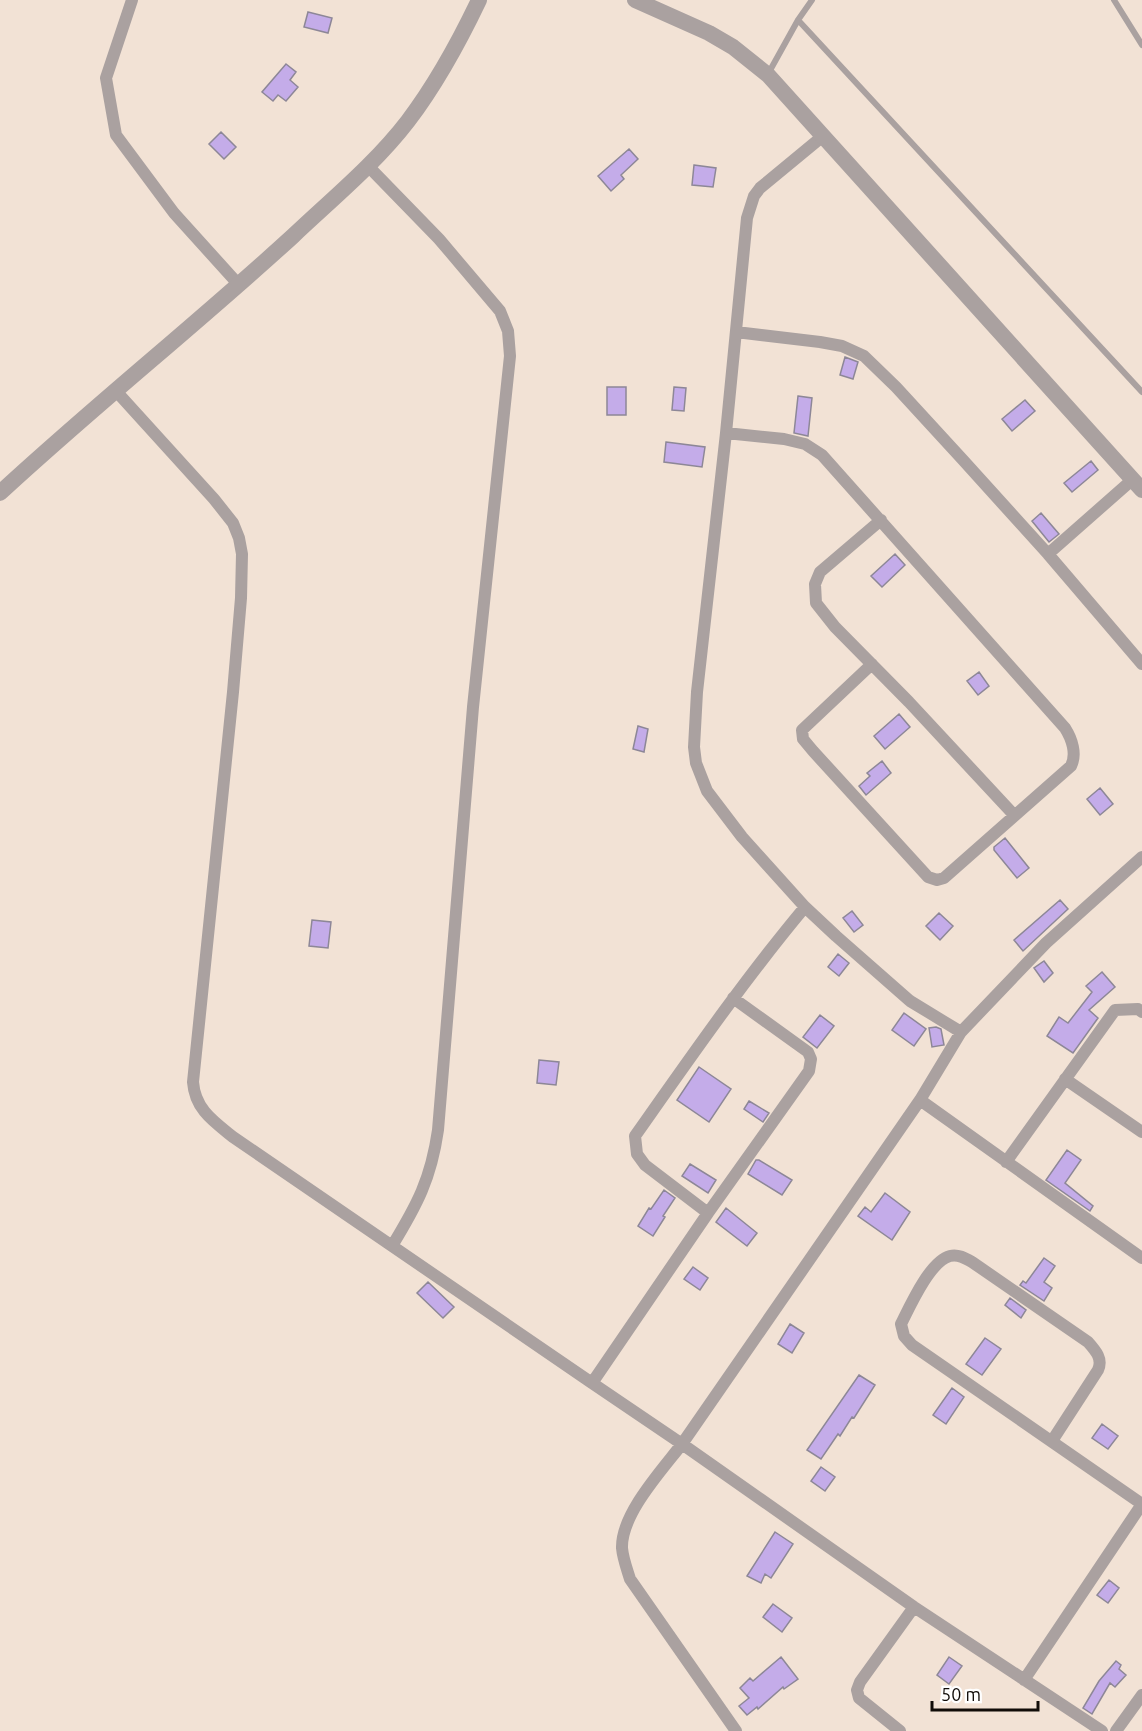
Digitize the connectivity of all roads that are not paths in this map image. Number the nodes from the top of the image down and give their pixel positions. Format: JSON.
{"nodes":[{"id":1,"x":132,"y":0,"type":"edge"},
{"id":2,"x":479,"y":0,"type":"edge"},
{"id":3,"x":635,"y":0,"type":"edge"},
{"id":4,"x":812,"y":0,"type":"edge"},
{"id":5,"x":1114,"y":0,"type":"edge"},
{"id":6,"x":798,"y":20,"type":"junction"},
{"id":7,"x":1142,"y":45,"type":"edge"},
{"id":8,"x":768,"y":75,"type":"junction"},
{"id":9,"x":824,"y":136,"type":"junction"},
{"id":10,"x":368,"y":166,"type":"junction"},
{"id":11,"x":239,"y":285,"type":"junction"},
{"id":12,"x":736,"y":332,"type":"junction"},
{"id":13,"x":116,"y":391,"type":"junction"},
{"id":14,"x":1142,"y":392,"type":"edge"},
{"id":15,"x":726,"y":433,"type":"junction"},
{"id":16,"x":1137,"y":485,"type":"edge"},
{"id":17,"x":0,"y":493,"type":"edge"},
{"id":18,"x":881,"y":520,"type":"junction"},
{"id":19,"x":1048,"y":554,"type":"junction"},
{"id":20,"x":872,"y":664,"type":"junction"},
{"id":21,"x":1142,"y":664,"type":"edge"},
{"id":22,"x":1014,"y":814,"type":"junction"},
{"id":23,"x":1142,"y":857,"type":"edge"},
{"id":24,"x":806,"y":907,"type":"junction"},
{"id":25,"x":733,"y":998,"type":"junction"},
{"id":26,"x":1142,"y":1012,"type":"edge"},
{"id":27,"x":961,"y":1032,"type":"junction"},
{"id":28,"x":1065,"y":1079,"type":"junction"},
{"id":29,"x":920,"y":1100,"type":"junction"},
{"id":30,"x":1142,"y":1132,"type":"edge"},
{"id":31,"x":1006,"y":1162,"type":"junction"},
{"id":32,"x":708,"y":1213,"type":"junction"},
{"id":33,"x":392,"y":1246,"type":"junction"},
{"id":34,"x":1142,"y":1258,"type":"edge"},
{"id":35,"x":592,"y":1383,"type":"junction"},
{"id":36,"x":1052,"y":1441,"type":"junction"},
{"id":37,"x":682,"y":1444,"type":"junction"},
{"id":38,"x":1142,"y":1504,"type":"edge"},
{"id":39,"x":914,"y":1607,"type":"junction"},
{"id":40,"x":1024,"y":1680,"type":"junction"},
{"id":41,"x":1142,"y":1695,"type":"edge"},
{"id":42,"x":736,"y":1731,"type":"edge"},
{"id":43,"x":900,"y":1731,"type":"edge"},
{"id":44,"x":1102,"y":1731,"type":"edge"},
{"id":45,"x":1116,"y":1731,"type":"edge"}],
"edges":[{"from":1,"to":11,"type":"street"},
{"from":2,"to":10,"type":"street"},
{"from":3,"to":8,"type":"street"},
{"from":4,"to":6,"type":"lane"},
{"from":5,"to":7,"type":"lane"},
{"from":6,"to":8,"type":"lane"},
{"from":6,"to":14,"type":"lane"},
{"from":8,"to":9,"type":"street"},
{"from":9,"to":12,"type":"street"},
{"from":9,"to":16,"type":"street"},
{"from":10,"to":11,"type":"street"},
{"from":10,"to":33,"type":"street"},
{"from":11,"to":13,"type":"street"},
{"from":12,"to":15,"type":"street"},
{"from":12,"to":19,"type":"street"},
{"from":13,"to":17,"type":"street"},
{"from":13,"to":33,"type":"street"},
{"from":15,"to":18,"type":"street"},
{"from":15,"to":24,"type":"street"},
{"from":16,"to":19,"type":"street"},
{"from":18,"to":20,"type":"street"},
{"from":18,"to":22,"type":"street"},
{"from":19,"to":21,"type":"street"},
{"from":20,"to":22,"type":"street"},
{"from":20,"to":22,"type":"street"},
{"from":23,"to":27,"type":"street"},
{"from":24,"to":25,"type":"street"},
{"from":24,"to":27,"type":"street"},
{"from":25,"to":32,"type":"street"},
{"from":25,"to":32,"type":"street"},
{"from":26,"to":28,"type":"street"},
{"from":27,"to":29,"type":"street"},
{"from":28,"to":30,"type":"street"},
{"from":28,"to":31,"type":"street"},
{"from":29,"to":31,"type":"street"},
{"from":29,"to":37,"type":"street"},
{"from":31,"to":34,"type":"street"},
{"from":32,"to":35,"type":"street"},
{"from":33,"to":35,"type":"street"},
{"from":35,"to":37,"type":"street"},
{"from":36,"to":36,"type":"street"},
{"from":36,"to":38,"type":"street"},
{"from":37,"to":39,"type":"street"},
{"from":37,"to":42,"type":"street"},
{"from":38,"to":40,"type":"street"},
{"from":39,"to":40,"type":"street"},
{"from":39,"to":43,"type":"street"},
{"from":40,"to":44,"type":"street"},
{"from":41,"to":45,"type":"street"}]}
